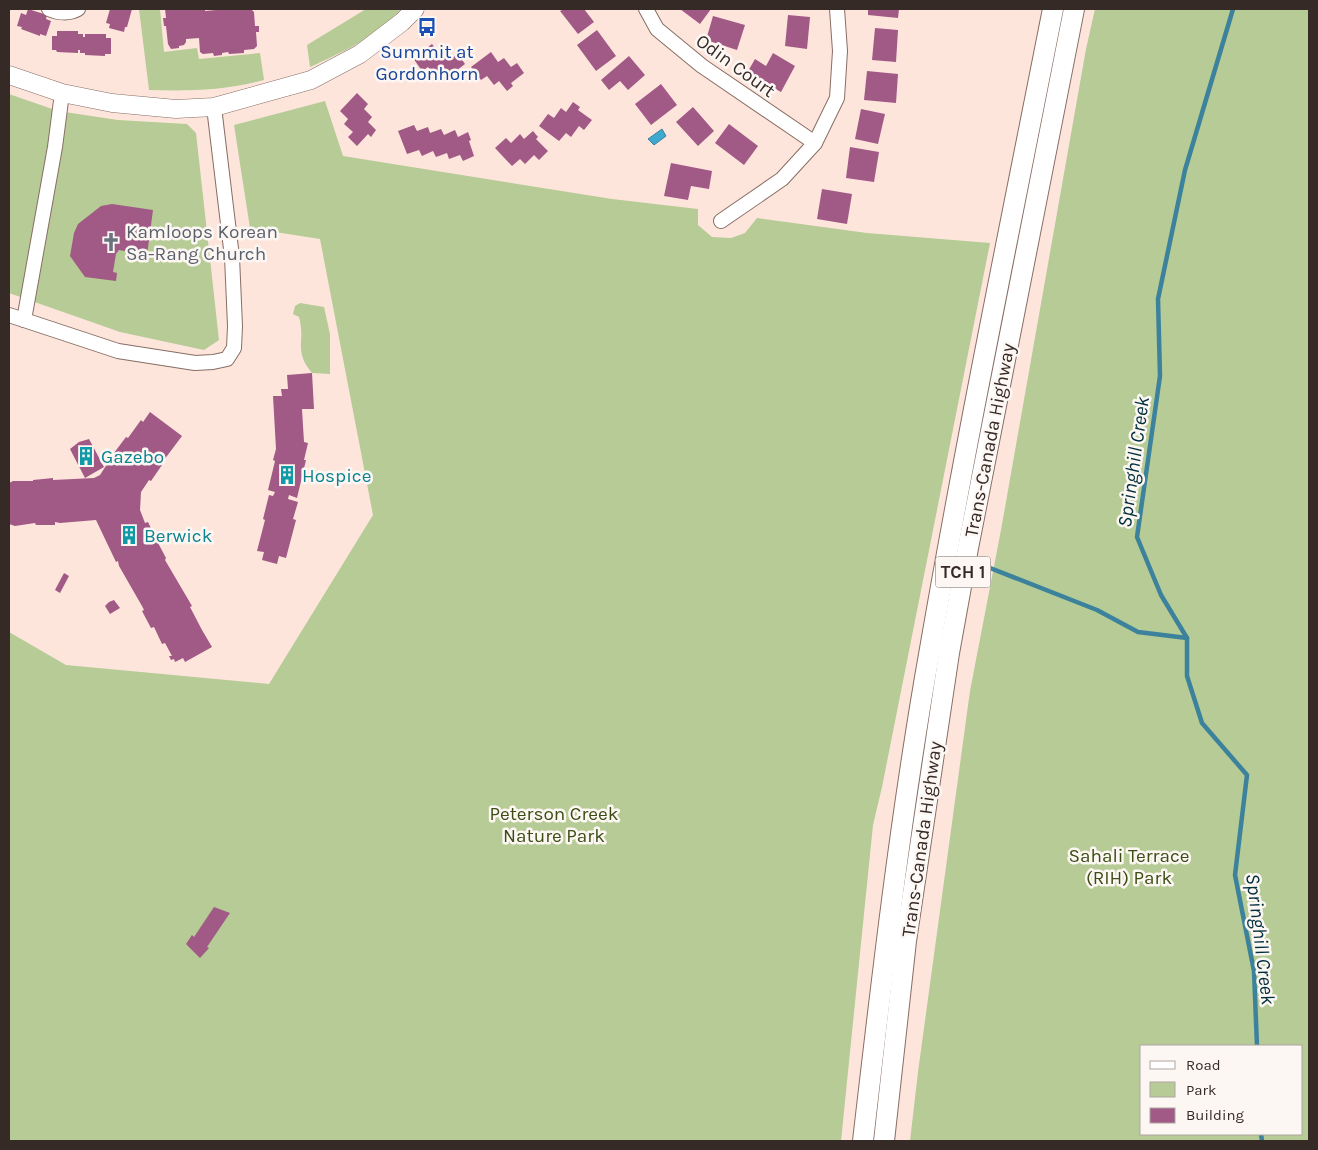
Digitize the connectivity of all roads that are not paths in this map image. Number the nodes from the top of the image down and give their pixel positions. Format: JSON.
{"nodes":[{"id":1,"x":49,"y":9,"type":"edge"},
{"id":2,"x":78,"y":9,"type":"edge"},
{"id":3,"x":415,"y":9,"type":"edge"},
{"id":4,"x":646,"y":9,"type":"edge"},
{"id":5,"x":837,"y":9,"type":"edge"},
{"id":6,"x":1053,"y":9,"type":"edge"},
{"id":7,"x":1074,"y":9,"type":"edge"},
{"id":8,"x":9,"y":76,"type":"edge"},
{"id":9,"x":62,"y":93,"type":"junction"},
{"id":10,"x":214,"y":107,"type":"junction"},
{"id":11,"x":815,"y":143,"type":"junction"},
{"id":12,"x":721,"y":221,"type":"dead end"},
{"id":13,"x":9,"y":315,"type":"edge"},
{"id":14,"x":24,"y":320,"type":"junction"},
{"id":15,"x":863,"y":1141,"type":"edge"},
{"id":16,"x":884,"y":1141,"type":"edge"}],
"edges":[{"from":1,"to":2,"type":"street"},
{"from":3,"to":10,"type":"main road"},
{"from":4,"to":11,"type":"street","name":"Odin Court"},
{"from":5,"to":11,"type":"street"},
{"from":6,"to":15,"type":"highway","name":"Trans-Canada Highway","number":"TCH 1"},
{"from":7,"to":16,"type":"highway","name":"Trans-Canada Highway","number":"TCH 1"},
{"from":8,"to":9,"type":"main road"},
{"from":9,"to":10,"type":"main road"},
{"from":9,"to":14,"type":"street"},
{"from":10,"to":14,"type":"street"},
{"from":11,"to":12,"type":"street"},
{"from":13,"to":14,"type":"street"}]}
